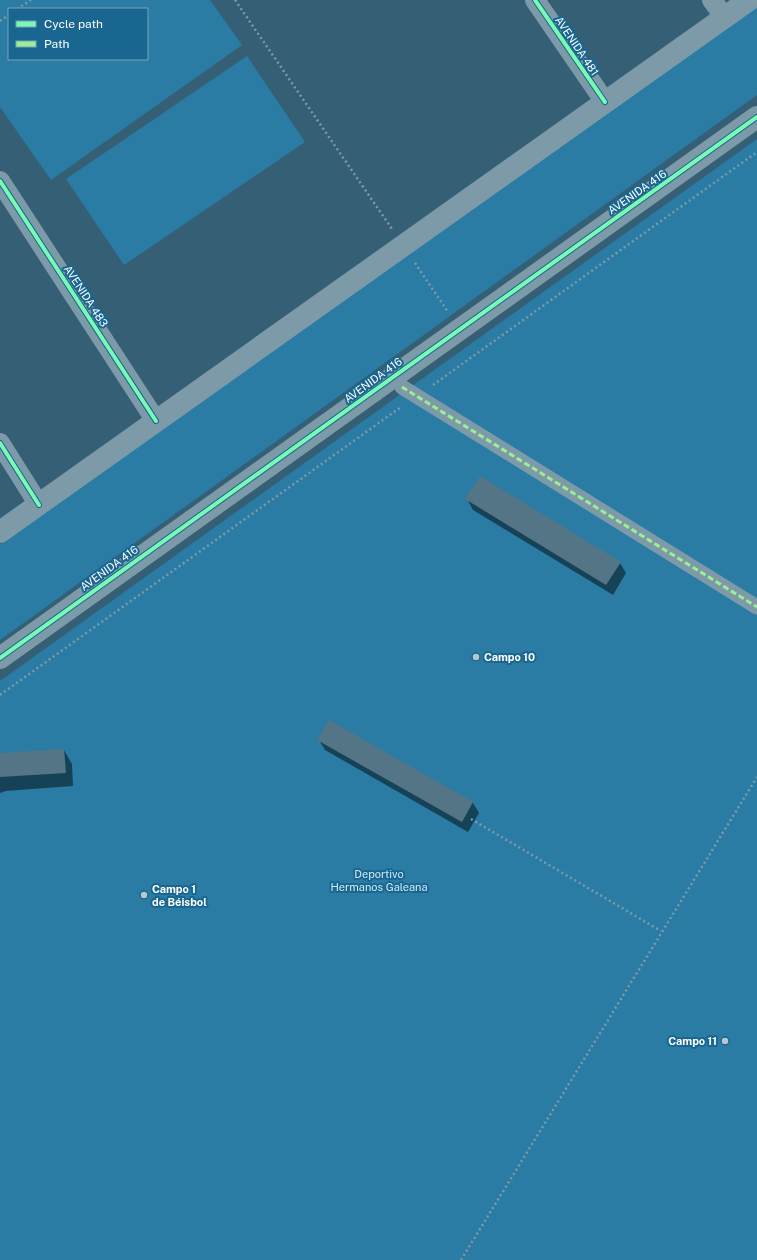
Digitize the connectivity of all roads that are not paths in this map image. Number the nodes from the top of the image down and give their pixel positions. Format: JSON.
{"nodes":[{"id":1,"x":536,"y":0,"type":"edge"},
{"id":2,"x":712,"y":0,"type":"edge"},
{"id":3,"x":749,"y":0,"type":"edge"},
{"id":4,"x":725,"y":18,"type":"junction"},
{"id":5,"x":604,"y":102,"type":"junction"},
{"id":6,"x":757,"y":117,"type":"edge"},
{"id":7,"x":0,"y":181,"type":"edge"},
{"id":8,"x":402,"y":387,"type":"dead end"},
{"id":9,"x":156,"y":421,"type":"junction"},
{"id":10,"x":0,"y":443,"type":"edge"},
{"id":11,"x":39,"y":505,"type":"junction"},
{"id":12,"x":0,"y":532,"type":"edge"},
{"id":13,"x":757,"y":607,"type":"edge"},
{"id":14,"x":0,"y":658,"type":"edge"}],
"edges":[{"from":1,"to":5,"type":"street","name":"AVENIDA 481"},
{"from":2,"to":4,"type":"street"},
{"from":3,"to":4,"type":"street"},
{"from":4,"to":5,"type":"street"},
{"from":5,"to":9,"type":"street"},
{"from":6,"to":14,"type":"street","name":"AVENIDA 416"},
{"from":7,"to":9,"type":"street","name":"AVENIDA 483"},
{"from":8,"to":13,"type":"street"},
{"from":9,"to":11,"type":"street"},
{"from":10,"to":11,"type":"street"},
{"from":11,"to":12,"type":"street"}]}
